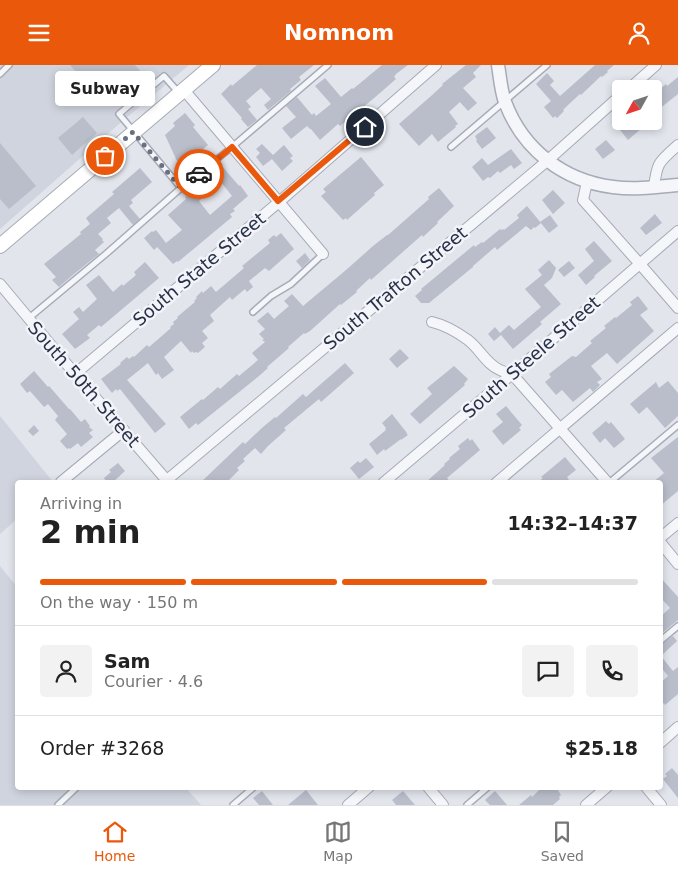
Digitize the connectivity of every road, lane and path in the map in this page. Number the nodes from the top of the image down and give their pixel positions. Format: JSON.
{"nodes":[{"id":1,"x":10,"y":65,"type":"edge"},
{"id":2,"x":213,"y":65,"type":"edge"},
{"id":3,"x":328,"y":65,"type":"edge"},
{"id":4,"x":436,"y":65,"type":"edge"},
{"id":5,"x":498,"y":65,"type":"edge"},
{"id":6,"x":547,"y":65,"type":"edge"},
{"id":7,"x":656,"y":65,"type":"edge"},
{"id":8,"x":0,"y":74,"type":"edge"},
{"id":9,"x":639,"y":80,"type":"edge"},
{"id":10,"x":182,"y":92,"type":"junction"},
{"id":11,"x":505,"y":101,"type":"junction"},
{"id":12,"x":612,"y":103,"type":"edge"},
{"id":13,"x":133,"y":132,"type":"junction"},
{"id":14,"x":678,"y":145,"type":"edge"},
{"id":15,"x":232,"y":147,"type":"junction"},
{"id":16,"x":451,"y":147,"type":"dead end"},
{"id":17,"x":547,"y":161,"type":"junction"},
{"id":18,"x":587,"y":182,"type":"junction"},
{"id":19,"x":678,"y":185,"type":"edge"},
{"id":20,"x":654,"y":187,"type":"junction"},
{"id":21,"x":181,"y":188,"type":"junction"},
{"id":22,"x":278,"y":201,"type":"junction"},
{"id":23,"x":678,"y":231,"type":"edge"},
{"id":24,"x":0,"y":246,"type":"edge"},
{"id":25,"x":323,"y":254,"type":"joint"},
{"id":26,"x":640,"y":263,"type":"junction"},
{"id":27,"x":0,"y":284,"type":"edge"},
{"id":28,"x":678,"y":308,"type":"edge"},
{"id":29,"x":253,"y":312,"type":"dead end"},
{"id":30,"x":28,"y":318,"type":"junction"},
{"id":31,"x":432,"y":322,"type":"dead end"},
{"id":32,"x":678,"y":327,"type":"edge"},
{"id":33,"x":75,"y":374,"type":"junction"},
{"id":34,"x":512,"y":374,"type":"junction"},
{"id":35,"x":678,"y":425,"type":"edge"},
{"id":36,"x":559,"y":428,"type":"junction"},
{"id":37,"x":124,"y":430,"type":"junction"},
{"id":38,"x":63,"y":480,"type":"edge"},
{"id":39,"x":167,"y":480,"type":"edge"},
{"id":40,"x":169,"y":480,"type":"edge"},
{"id":41,"x":387,"y":480,"type":"edge"},
{"id":42,"x":499,"y":480,"type":"edge"},
{"id":43,"x":605,"y":480,"type":"edge"},
{"id":44,"x":612,"y":480,"type":"edge"},
{"id":45,"x":678,"y":523,"type":"edge"},
{"id":46,"x":663,"y":537,"type":"edge"},
{"id":47,"x":663,"y":544,"type":"edge"},
{"id":48,"x":678,"y":564,"type":"edge"},
{"id":49,"x":678,"y":625,"type":"edge"},
{"id":50,"x":663,"y":638,"type":"edge"},
{"id":51,"x":678,"y":727,"type":"edge"},
{"id":52,"x":663,"y":740,"type":"edge"},
{"id":53,"x":73,"y":790,"type":"edge"},
{"id":54,"x":250,"y":790,"type":"edge"},
{"id":55,"x":366,"y":790,"type":"edge"},
{"id":56,"x":430,"y":790,"type":"edge"},
{"id":57,"x":484,"y":790,"type":"edge"},
{"id":58,"x":604,"y":790,"type":"edge"},
{"id":59,"x":648,"y":790,"type":"edge"},
{"id":60,"x":58,"y":805,"type":"edge"},
{"id":61,"x":233,"y":805,"type":"edge"},
{"id":62,"x":348,"y":805,"type":"edge"},
{"id":63,"x":443,"y":805,"type":"edge"},
{"id":64,"x":467,"y":805,"type":"edge"},
{"id":65,"x":586,"y":805,"type":"edge"},
{"id":66,"x":661,"y":805,"type":"edge"}],
"edges":[{"from":1,"to":8,"type":"lane"},
{"from":2,"to":10,"type":"main road"},
{"from":3,"to":15,"type":"lane"},
{"from":4,"to":22,"type":"street","name":"South State Street"},
{"from":5,"to":11,"type":"street"},
{"from":6,"to":11,"type":"lane"},
{"from":7,"to":9,"type":"street"},
{"from":10,"to":13,"type":"main road"},
{"from":10,"to":13,"type":"lane"},
{"from":10,"to":15,"type":"street"},
{"from":11,"to":16,"type":"lane"},
{"from":11,"to":17,"type":"street"},
{"from":12,"to":17,"type":"street","name":"South Trafton Street"},
{"from":13,"to":21,"type":"lane"},
{"from":13,"to":24,"type":"main road"},
{"from":14,"to":20,"type":"street"},
{"from":15,"to":21,"type":"lane"},
{"from":15,"to":22,"type":"street"},
{"from":17,"to":18,"type":"street"},
{"from":17,"to":40,"type":"street","name":"South Trafton Street"},
{"from":18,"to":20,"type":"street"},
{"from":18,"to":26,"type":"street"},
{"from":19,"to":20,"type":"street"},
{"from":21,"to":30,"type":"lane"},
{"from":22,"to":25,"type":"street"},
{"from":22,"to":33,"type":"street","name":"South State Street"},
{"from":23,"to":26,"type":"street","name":"South Steele Street"},
{"from":25,"to":29,"type":"lane"},
{"from":26,"to":28,"type":"street"},
{"from":26,"to":34,"type":"street","name":"South Steele Street"},
{"from":27,"to":30,"type":"street","name":"South 50th Street"},
{"from":30,"to":33,"type":"street","name":"South 50th Street"},
{"from":31,"to":34,"type":"street"},
{"from":32,"to":36,"type":"street"},
{"from":33,"to":37,"type":"street","name":"South 50th Street"},
{"from":34,"to":36,"type":"street"},
{"from":34,"to":41,"type":"street","name":"South Steele Street"},
{"from":35,"to":44,"type":"lane"},
{"from":36,"to":42,"type":"street"},
{"from":36,"to":43,"type":"street"},
{"from":37,"to":38,"type":"street"},
{"from":37,"to":39,"type":"street","name":"South 50th Street"},
{"from":45,"to":46,"type":"street"},
{"from":47,"to":48,"type":"street"},
{"from":49,"to":50,"type":"lane"},
{"from":51,"to":52,"type":"street"},
{"from":53,"to":60,"type":"lane"},
{"from":54,"to":61,"type":"lane"},
{"from":55,"to":62,"type":"street"},
{"from":56,"to":63,"type":"street"},
{"from":57,"to":64,"type":"lane"},
{"from":58,"to":65,"type":"street"},
{"from":59,"to":66,"type":"street"}]}
